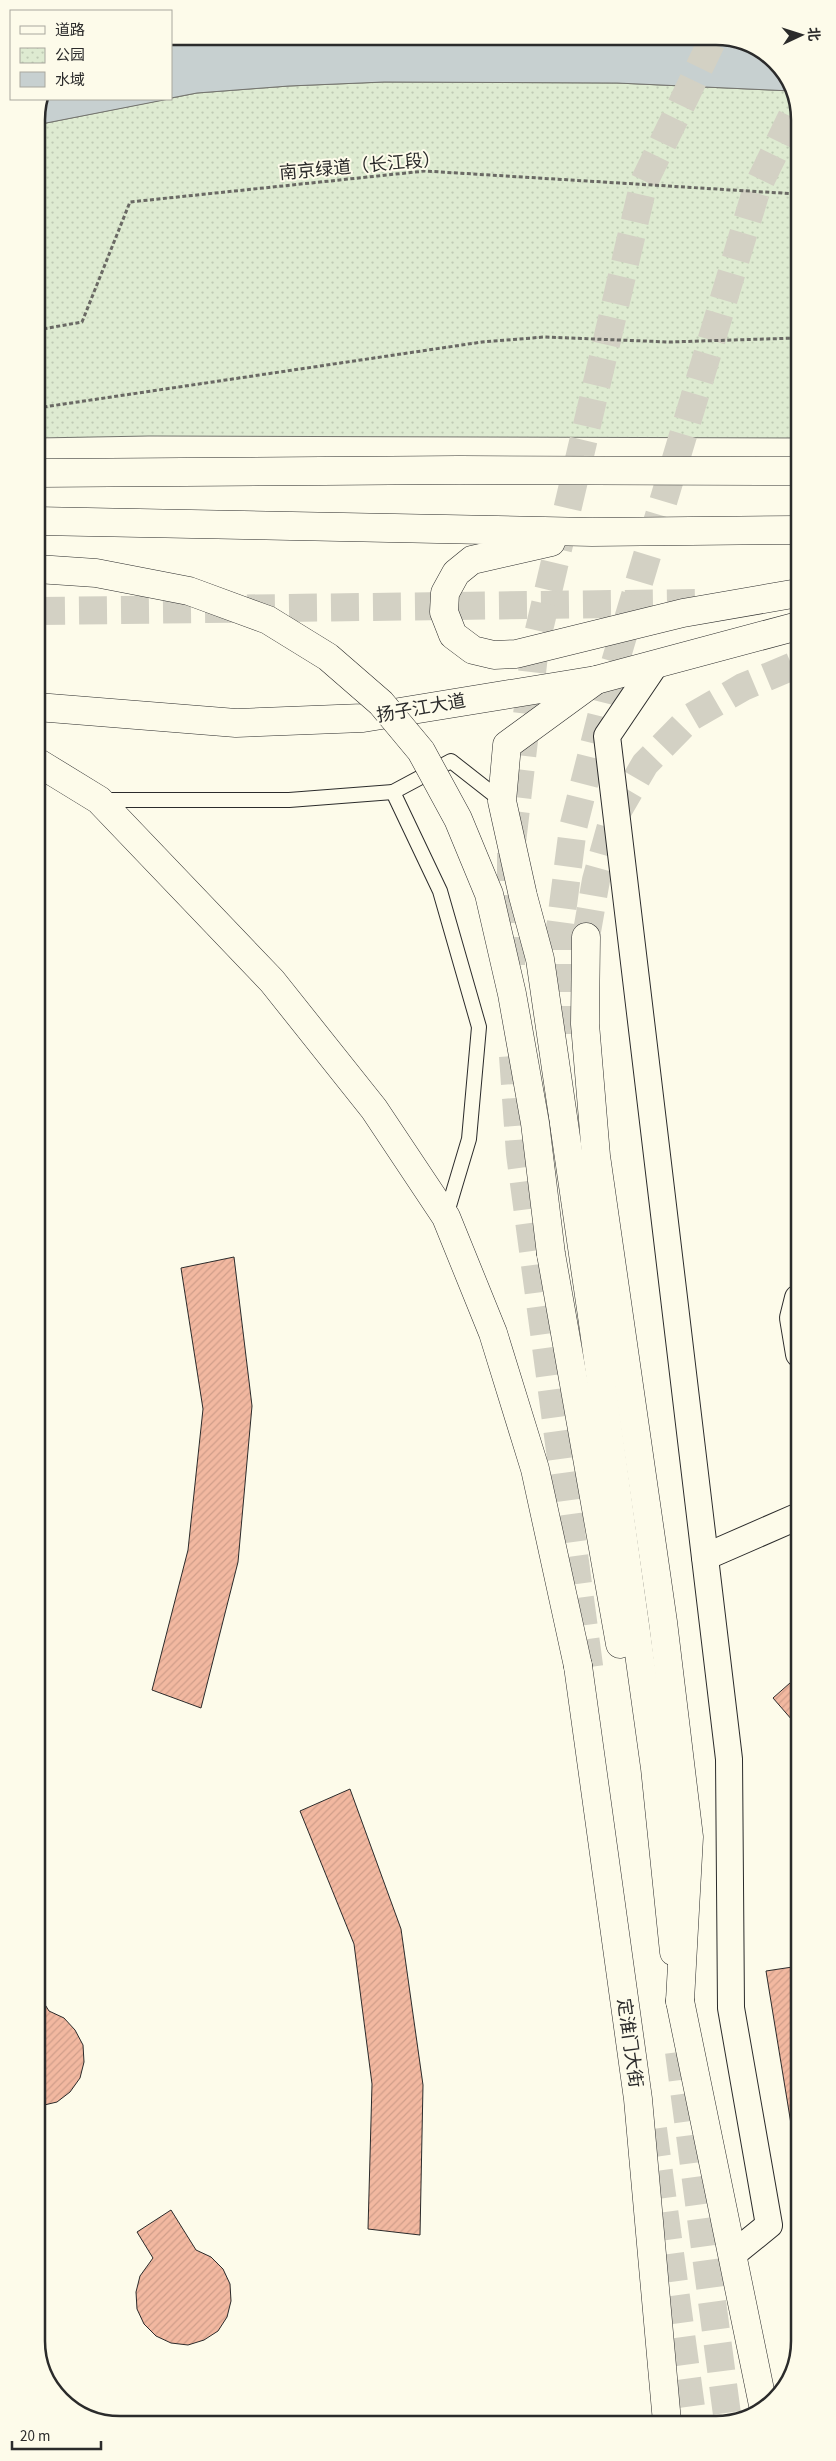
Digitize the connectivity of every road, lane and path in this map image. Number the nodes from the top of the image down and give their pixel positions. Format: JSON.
{"nodes":[{"id":1,"x":791,"y":194,"type":"edge"},
{"id":2,"x":45,"y":329,"type":"edge"},
{"id":3,"x":791,"y":338,"type":"edge"},
{"id":4,"x":45,"y":407,"type":"edge"},
{"id":5,"x":791,"y":470,"type":"edge"},
{"id":6,"x":45,"y":473,"type":"edge"},
{"id":7,"x":45,"y":521,"type":"edge"},
{"id":8,"x":791,"y":530,"type":"edge"},
{"id":9,"x":592,"y":532,"type":"junction"},
{"id":10,"x":45,"y":570,"type":"edge"},
{"id":11,"x":791,"y":594,"type":"edge"},
{"id":12,"x":791,"y":628,"type":"edge"},
{"id":13,"x":654,"y":665,"type":"junction"},
{"id":14,"x":596,"y":680,"type":"junction"},
{"id":15,"x":45,"y":708,"type":"edge"},
{"id":16,"x":45,"y":767,"type":"edge"},
{"id":17,"x":393,"y":792,"type":"junction"},
{"id":18,"x":99,"y":800,"type":"junction"},
{"id":19,"x":502,"y":801,"type":"junction"},
{"id":20,"x":586,"y":937,"type":"tunnel mouth"},
{"id":21,"x":446,"y":1217,"type":"junction"},
{"id":22,"x":791,"y":1519,"type":"edge"},
{"id":23,"x":705,"y":1557,"type":"junction"},
{"id":24,"x":674,"y":1952,"type":"junction"},
{"id":25,"x":680,"y":2001,"type":"junction"},
{"id":26,"x":732,"y":2255,"type":"junction"},
{"id":27,"x":762,"y":2400,"type":"edge"},
{"id":28,"x":666,"y":2416,"type":"edge"}],
"edges":[{"from":1,"to":2,"type":"path","name":"南京绿道（长江段）"},
{"from":3,"to":4,"type":"path"},
{"from":5,"to":6,"type":"main road"},
{"from":7,"to":9,"type":"main road"},
{"from":8,"to":9,"type":"main road"},
{"from":9,"to":11,"type":"main road"},
{"from":10,"to":24,"type":"main road","bridge":true},
{"from":12,"to":13,"type":"main road","name":"扬子江大道"},
{"from":13,"to":14,"type":"main road","name":"扬子江大道"},
{"from":13,"to":23,"type":"street"},
{"from":14,"to":15,"type":"main road","name":"扬子江大道"},
{"from":14,"to":19,"type":"main road"},
{"from":16,"to":18,"type":"main road","name":"定淮门大街"},
{"from":17,"to":18,"type":"lane"},
{"from":17,"to":19,"type":"lane"},
{"from":17,"to":21,"type":"lane"},
{"from":18,"to":21,"type":"main road","name":"定淮门大街"},
{"from":19,"to":24,"type":"main road"},
{"from":20,"to":25,"type":"main road"},
{"from":21,"to":28,"type":"main road","name":"定淮门大街"},
{"from":22,"to":23,"type":"street"},
{"from":23,"to":26,"type":"street"},
{"from":24,"to":25,"type":"main road"},
{"from":25,"to":26,"type":"main road"},
{"from":26,"to":27,"type":"main road"}]}
